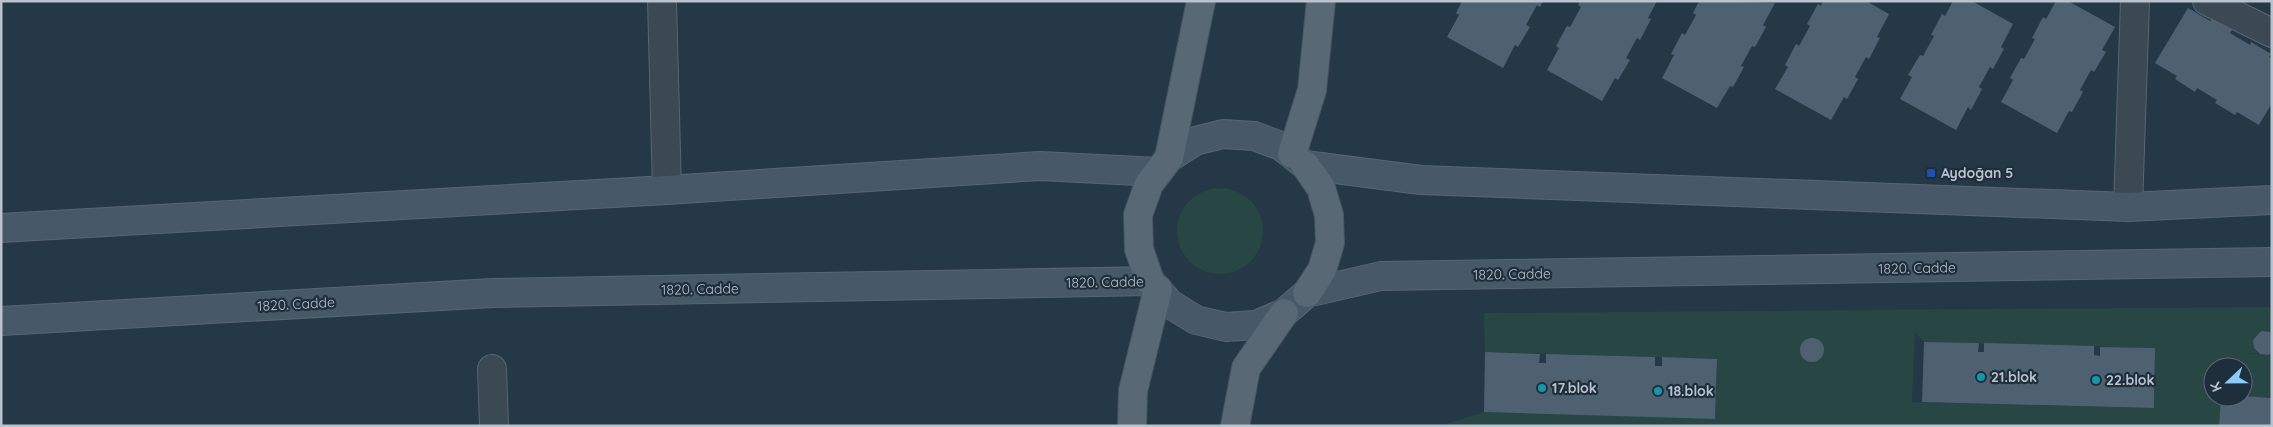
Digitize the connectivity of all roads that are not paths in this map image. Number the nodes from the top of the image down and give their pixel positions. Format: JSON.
{"nodes":[{"id":1,"x":662,"y":1,"type":"edge"},
{"id":2,"x":1201,"y":1,"type":"edge"},
{"id":3,"x":1320,"y":1,"type":"edge"},
{"id":4,"x":2135,"y":1,"type":"edge"},
{"id":5,"x":2207,"y":1,"type":"edge"},
{"id":6,"x":2272,"y":33,"type":"edge"},
{"id":7,"x":1298,"y":160,"type":"junction"},
{"id":8,"x":1164,"y":165,"type":"junction"},
{"id":9,"x":667,"y":190,"type":"junction"},
{"id":10,"x":2272,"y":200,"type":"edge"},
{"id":11,"x":2128,"y":206,"type":"junction"},
{"id":12,"x":1,"y":228,"type":"edge"},
{"id":13,"x":2272,"y":262,"type":"edge"},
{"id":14,"x":1154,"y":285,"type":"junction"},
{"id":15,"x":1307,"y":294,"type":"junction"},
{"id":16,"x":1284,"y":314,"type":"junction"},
{"id":17,"x":1,"y":321,"type":"edge"},
{"id":18,"x":492,"y":369,"type":"dead end"},
{"id":19,"x":494,"y":426,"type":"edge"},
{"id":20,"x":1132,"y":426,"type":"edge"},
{"id":21,"x":1235,"y":426,"type":"edge"}],
"edges":[{"from":1,"to":9,"type":"street"},
{"from":2,"to":8,"type":"main road"},
{"from":3,"to":7,"type":"main road"},
{"from":4,"to":11,"type":"street"},
{"from":5,"to":6,"type":"street"},
{"from":7,"to":8,"type":"main road"},
{"from":7,"to":11,"type":"main road"},
{"from":7,"to":15,"type":"main road"},
{"from":8,"to":9,"type":"main road"},
{"from":8,"to":14,"type":"main road"},
{"from":9,"to":12,"type":"main road"},
{"from":10,"to":11,"type":"main road"},
{"from":13,"to":15,"type":"main road","name":"1820. Cadde"},
{"from":14,"to":16,"type":"main road","name":"1820. Cadde"},
{"from":14,"to":17,"type":"main road","name":"1820. Cadde"},
{"from":14,"to":20,"type":"main road"},
{"from":15,"to":16,"type":"main road","name":"1820. Cadde"},
{"from":16,"to":21,"type":"main road"},
{"from":18,"to":19,"type":"street"}]}
